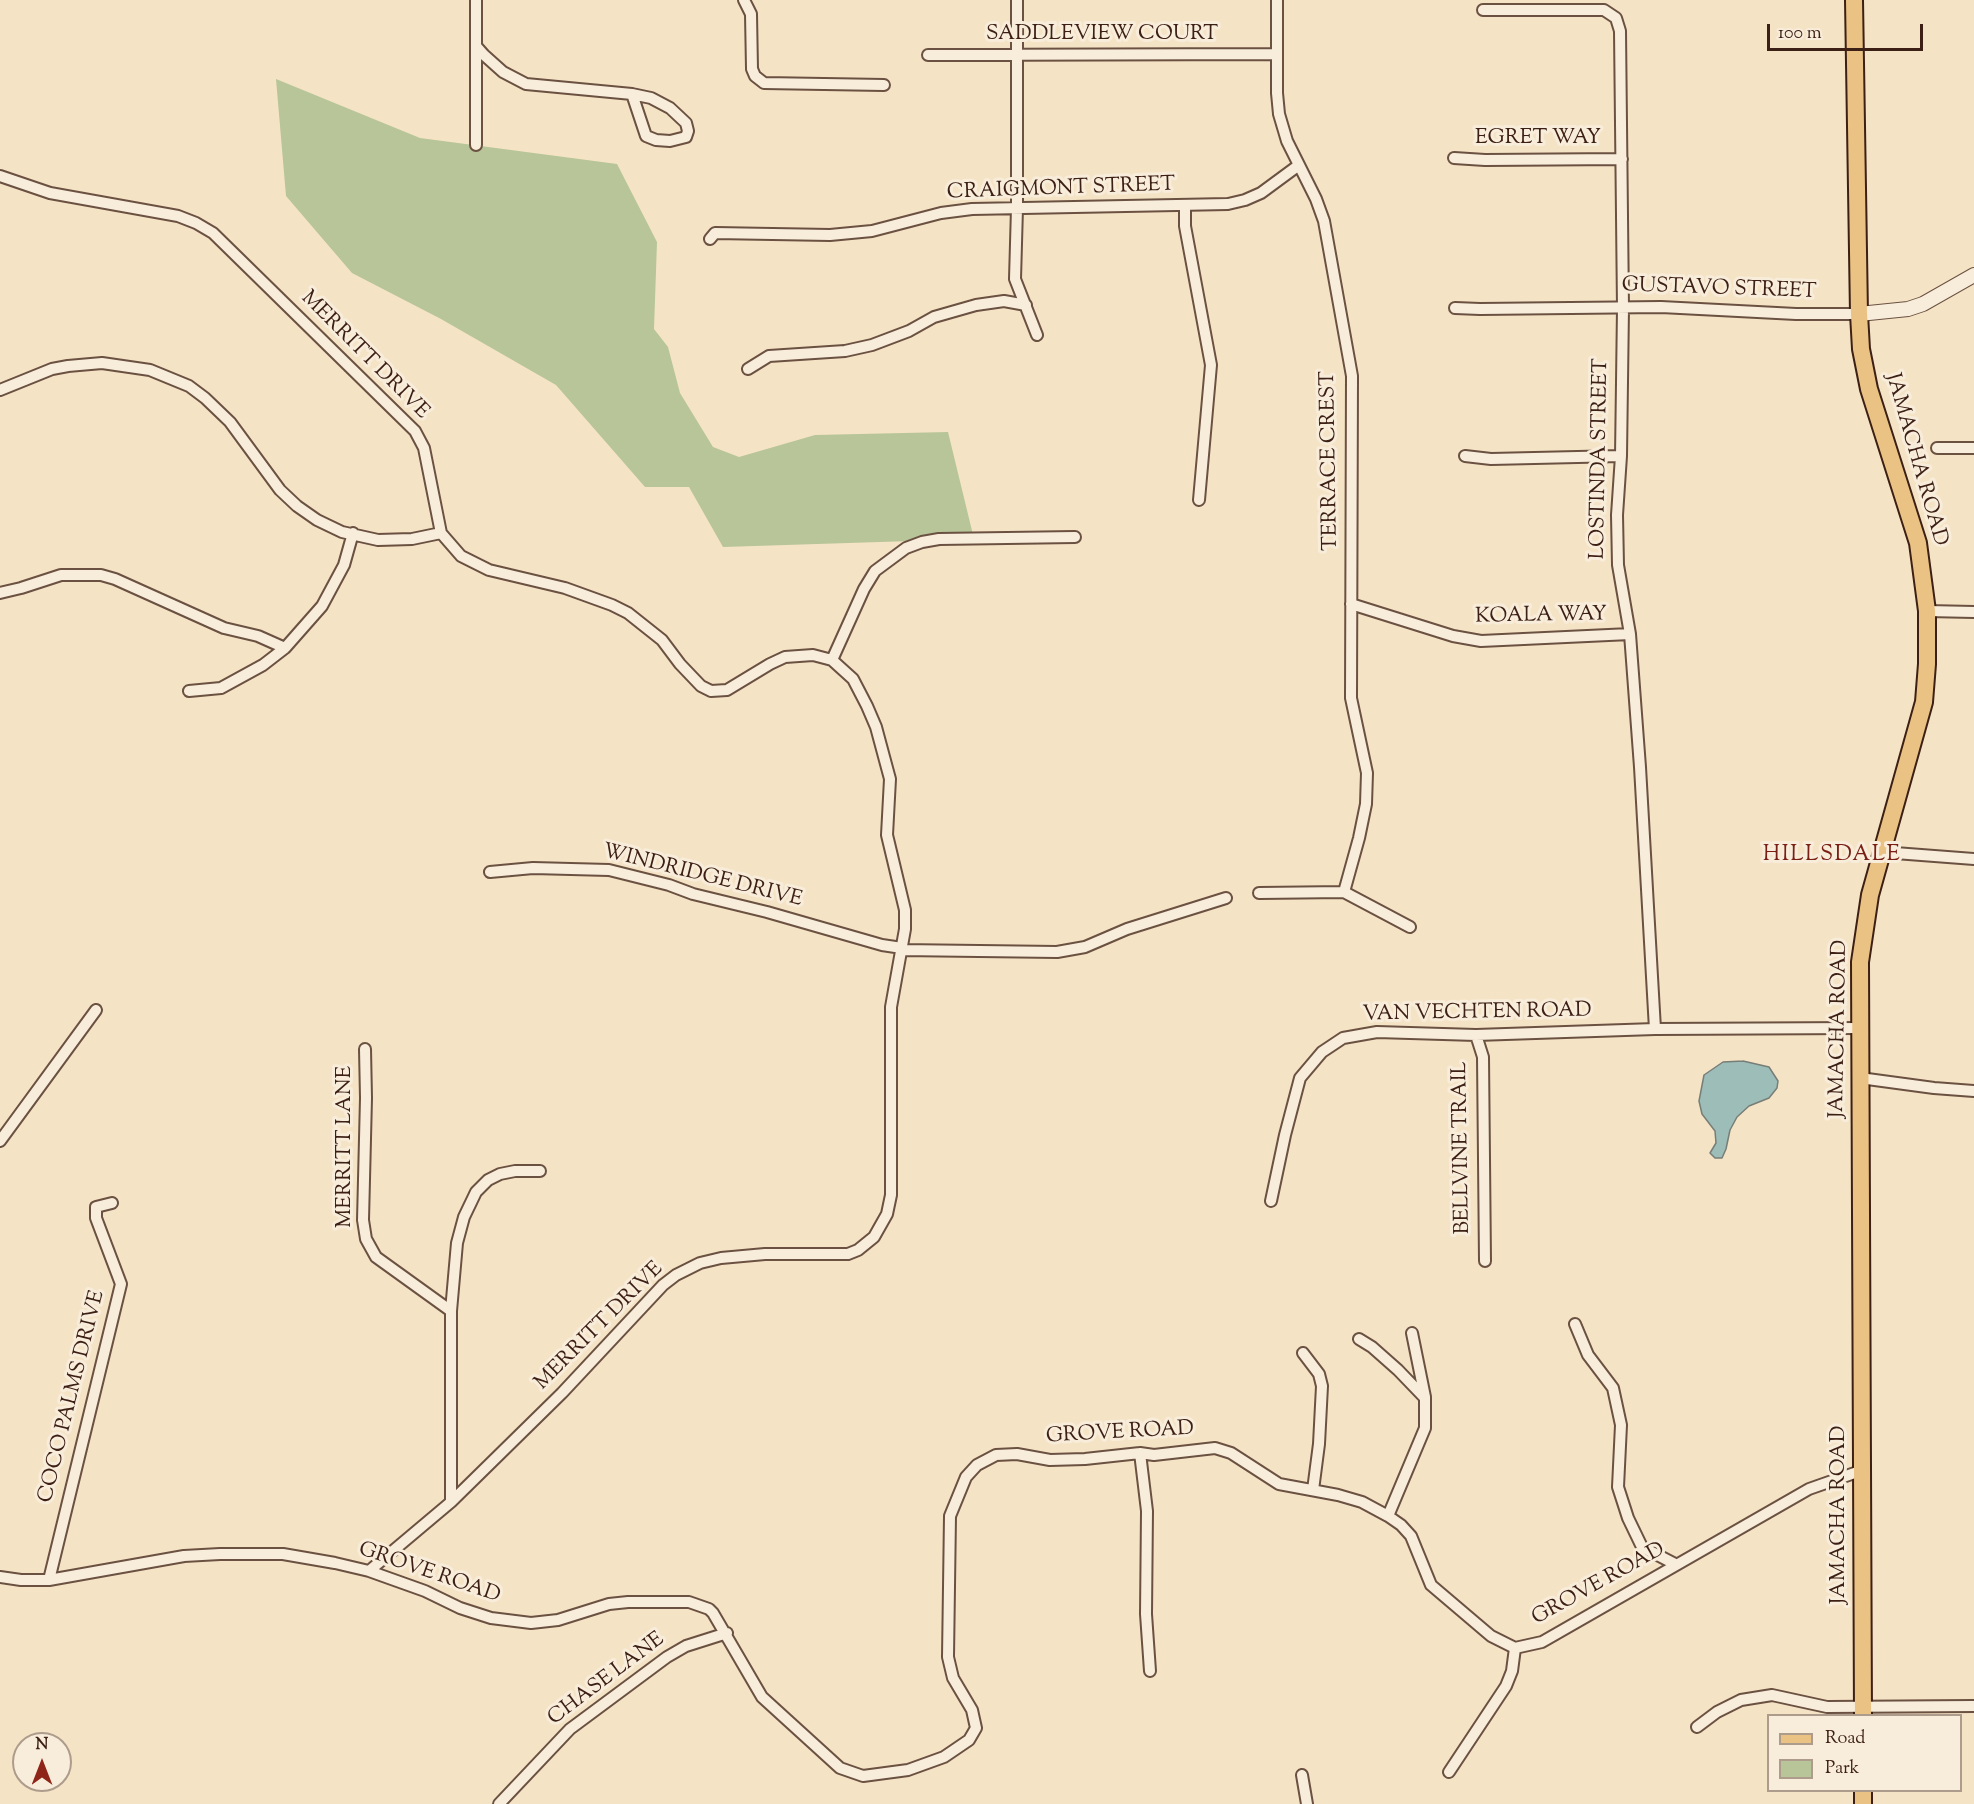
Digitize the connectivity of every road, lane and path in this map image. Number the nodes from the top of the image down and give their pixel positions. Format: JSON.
{"nodes":[{"id":1,"x":476,"y":0,"type":"edge"},
{"id":2,"x":744,"y":0,"type":"edge"},
{"id":3,"x":1017,"y":0,"type":"edge"},
{"id":4,"x":1277,"y":0,"type":"edge"},
{"id":5,"x":1854,"y":0,"type":"edge"},
{"id":6,"x":1483,"y":10,"type":"dead end"},
{"id":7,"x":476,"y":46,"type":"junction"},
{"id":8,"x":1276,"y":54,"type":"junction"},
{"id":9,"x":928,"y":55,"type":"dead end"},
{"id":10,"x":1017,"y":56,"type":"junction"},
{"id":11,"x":884,"y":85,"type":"dead end"},
{"id":12,"x":632,"y":94,"type":"junction"},
{"id":13,"x":476,"y":145,"type":"dead end"},
{"id":14,"x":1454,"y":158,"type":"dead end"},
{"id":15,"x":1622,"y":159,"type":"junction"},
{"id":16,"x":1299,"y":165,"type":"junction"},
{"id":17,"x":0,"y":176,"type":"edge"},
{"id":18,"x":1185,"y":205,"type":"junction"},
{"id":19,"x":1017,"y":208,"type":"junction"},
{"id":20,"x":710,"y":239,"type":"dead end"},
{"id":21,"x":1974,"y":275,"type":"edge"},
{"id":22,"x":1026,"y":305,"type":"junction"},
{"id":23,"x":1455,"y":308,"type":"dead end"},
{"id":24,"x":1623,"y":308,"type":"junction"},
{"id":25,"x":1859,"y":314,"type":"junction"},
{"id":26,"x":1037,"y":335,"type":"dead end"},
{"id":27,"x":748,"y":369,"type":"dead end"},
{"id":28,"x":0,"y":390,"type":"edge"},
{"id":29,"x":1937,"y":448,"type":"dead end"},
{"id":30,"x":1974,"y":448,"type":"edge"},
{"id":31,"x":1465,"y":456,"type":"dead end"},
{"id":32,"x":1621,"y":456,"type":"junction"},
{"id":33,"x":1199,"y":500,"type":"dead end"},
{"id":34,"x":353,"y":533,"type":"junction"},
{"id":35,"x":441,"y":533,"type":"junction"},
{"id":36,"x":1075,"y":537,"type":"dead end"},
{"id":37,"x":0,"y":592,"type":"edge"},
{"id":38,"x":1351,"y":604,"type":"junction"},
{"id":39,"x":1927,"y":611,"type":"junction"},
{"id":40,"x":1974,"y":612,"type":"edge"},
{"id":41,"x":1630,"y":634,"type":"junction"},
{"id":42,"x":285,"y":648,"type":"junction"},
{"id":43,"x":832,"y":660,"type":"junction"},
{"id":44,"x":189,"y":692,"type":"dead end"},
{"id":45,"x":1882,"y":852,"type":"junction"},
{"id":46,"x":1974,"y":859,"type":"edge"},
{"id":47,"x":489,"y":872,"type":"dead end"},
{"id":48,"x":1258,"y":892,"type":"dead end"},
{"id":49,"x":1344,"y":892,"type":"junction"},
{"id":50,"x":1226,"y":898,"type":"dead end"},
{"id":51,"x":1410,"y":927,"type":"dead end"},
{"id":52,"x":901,"y":949,"type":"junction"},
{"id":53,"x":96,"y":1010,"type":"dead end"},
{"id":54,"x":1860,"y":1028,"type":"junction"},
{"id":55,"x":1655,"y":1029,"type":"junction"},
{"id":56,"x":1476,"y":1035,"type":"junction"},
{"id":57,"x":365,"y":1049,"type":"dead end"},
{"id":58,"x":1860,"y":1078,"type":"junction"},
{"id":59,"x":1974,"y":1091,"type":"edge"},
{"id":60,"x":0,"y":1141,"type":"edge"},
{"id":61,"x":540,"y":1171,"type":"dead end"},
{"id":62,"x":1271,"y":1202,"type":"dead end"},
{"id":63,"x":112,"y":1203,"type":"dead end"},
{"id":64,"x":1485,"y":1261,"type":"dead end"},
{"id":65,"x":452,"y":1311,"type":"junction"},
{"id":66,"x":1575,"y":1324,"type":"dead end"},
{"id":67,"x":1412,"y":1333,"type":"dead end"},
{"id":68,"x":1359,"y":1339,"type":"dead end"},
{"id":69,"x":1303,"y":1353,"type":"dead end"},
{"id":70,"x":1425,"y":1397,"type":"junction"},
{"id":71,"x":1140,"y":1453,"type":"junction"},
{"id":72,"x":1863,"y":1470,"type":"junction"},
{"id":73,"x":1313,"y":1490,"type":"junction"},
{"id":74,"x":451,"y":1502,"type":"junction"},
{"id":75,"x":1388,"y":1516,"type":"junction"},
{"id":76,"x":1675,"y":1564,"type":"junction"},
{"id":77,"x":369,"y":1572,"type":"junction"},
{"id":78,"x":0,"y":1577,"type":"edge"},
{"id":79,"x":49,"y":1580,"type":"junction"},
{"id":80,"x":727,"y":1633,"type":"junction"},
{"id":81,"x":1515,"y":1648,"type":"junction"},
{"id":82,"x":1150,"y":1671,"type":"dead end"},
{"id":83,"x":1974,"y":1706,"type":"edge"},
{"id":84,"x":1863,"y":1711,"type":"edge"},
{"id":85,"x":1697,"y":1727,"type":"dead end"},
{"id":86,"x":1449,"y":1772,"type":"dead end"},
{"id":87,"x":1302,"y":1775,"type":"dead end"},
{"id":88,"x":499,"y":1804,"type":"edge"},
{"id":89,"x":1307,"y":1804,"type":"edge"}],
"edges":[{"from":1,"to":7,"type":"street"},
{"from":2,"to":11,"type":"street"},
{"from":3,"to":10,"type":"street"},
{"from":4,"to":8,"type":"street","name":"TERRACE CREST"},
{"from":5,"to":25,"type":"main road","name":"JAMACHA ROAD"},
{"from":6,"to":15,"type":"street","name":"LOSTINDA STREET"},
{"from":7,"to":12,"type":"street"},
{"from":7,"to":13,"type":"street"},
{"from":8,"to":10,"type":"street","name":"SADDLEVIEW COURT"},
{"from":8,"to":16,"type":"street","name":"TERRACE CREST"},
{"from":9,"to":10,"type":"street","name":"SADDLEVIEW COURT"},
{"from":10,"to":19,"type":"street"},
{"from":12,"to":12,"type":"street"},
{"from":14,"to":15,"type":"street","name":"EGRET WAY"},
{"from":15,"to":24,"type":"street","name":"LOSTINDA STREET"},
{"from":16,"to":18,"type":"street","name":"CRAIGMONT STREET"},
{"from":16,"to":38,"type":"street","name":"TERRACE CREST"},
{"from":17,"to":35,"type":"street","name":"MERRITT DRIVE"},
{"from":18,"to":19,"type":"street","name":"CRAIGMONT STREET"},
{"from":18,"to":33,"type":"street"},
{"from":19,"to":20,"type":"street","name":"CRAIGMONT STREET"},
{"from":19,"to":22,"type":"street"},
{"from":21,"to":25,"type":"street","name":"GUSTAVO STREET"},
{"from":22,"to":26,"type":"street"},
{"from":22,"to":27,"type":"street"},
{"from":23,"to":24,"type":"street","name":"GUSTAVO STREET"},
{"from":24,"to":25,"type":"street","name":"GUSTAVO STREET"},
{"from":24,"to":32,"type":"street","name":"LOSTINDA STREET"},
{"from":25,"to":39,"type":"main road","name":"JAMACHA ROAD"},
{"from":28,"to":34,"type":"street"},
{"from":29,"to":30,"type":"street"},
{"from":31,"to":32,"type":"street"},
{"from":32,"to":41,"type":"street","name":"LOSTINDA STREET"},
{"from":34,"to":35,"type":"street"},
{"from":34,"to":42,"type":"street"},
{"from":35,"to":43,"type":"street"},
{"from":36,"to":43,"type":"street"},
{"from":37,"to":42,"type":"street"},
{"from":38,"to":41,"type":"street","name":"KOALA WAY"},
{"from":38,"to":49,"type":"street","name":"TERRACE CREST"},
{"from":39,"to":40,"type":"street"},
{"from":39,"to":45,"type":"main road","name":"JAMACHA ROAD"},
{"from":41,"to":55,"type":"street","name":"LOSTINDA STREET"},
{"from":42,"to":44,"type":"street"},
{"from":43,"to":52,"type":"street","name":"MERRITT DRIVE"},
{"from":45,"to":46,"type":"street"},
{"from":45,"to":54,"type":"main road","name":"JAMACHA ROAD"},
{"from":47,"to":52,"type":"street","name":"WINDRIDGE DRIVE"},
{"from":48,"to":49,"type":"street"},
{"from":49,"to":51,"type":"street"},
{"from":50,"to":52,"type":"street","name":"WINDRIDGE DRIVE"},
{"from":52,"to":74,"type":"street","name":"MERRITT DRIVE"},
{"from":53,"to":60,"type":"street"},
{"from":54,"to":55,"type":"street","name":"VAN VECHTEN ROAD"},
{"from":54,"to":58,"type":"main road","name":"JAMACHA ROAD"},
{"from":55,"to":56,"type":"street","name":"VAN VECHTEN ROAD"},
{"from":56,"to":62,"type":"street","name":"VAN VECHTEN ROAD"},
{"from":56,"to":64,"type":"street","name":"BELLVINE TRAIL"},
{"from":57,"to":65,"type":"street","name":"MERRITT LANE"},
{"from":58,"to":59,"type":"street"},
{"from":58,"to":72,"type":"main road","name":"JAMACHA ROAD"},
{"from":61,"to":65,"type":"street"},
{"from":63,"to":79,"type":"street","name":"COCO PALMS DRIVE"},
{"from":65,"to":74,"type":"street"},
{"from":66,"to":76,"type":"street"},
{"from":67,"to":70,"type":"street"},
{"from":68,"to":70,"type":"street"},
{"from":69,"to":73,"type":"street"},
{"from":70,"to":75,"type":"street"},
{"from":71,"to":73,"type":"street","name":"GROVE ROAD"},
{"from":71,"to":80,"type":"street","name":"GROVE ROAD"},
{"from":71,"to":82,"type":"street"},
{"from":72,"to":76,"type":"street","name":"GROVE ROAD"},
{"from":72,"to":84,"type":"main road","name":"JAMACHA ROAD"},
{"from":73,"to":75,"type":"street","name":"GROVE ROAD"},
{"from":74,"to":77,"type":"street","name":"MERRITT DRIVE"},
{"from":75,"to":81,"type":"street","name":"GROVE ROAD"},
{"from":76,"to":81,"type":"street","name":"GROVE ROAD"},
{"from":77,"to":79,"type":"street","name":"GROVE ROAD"},
{"from":77,"to":80,"type":"street","name":"GROVE ROAD"},
{"from":78,"to":79,"type":"street","name":"GROVE ROAD"},
{"from":80,"to":88,"type":"street","name":"CHASE LANE"},
{"from":81,"to":86,"type":"street"},
{"from":83,"to":84,"type":"street"},
{"from":84,"to":85,"type":"street"},
{"from":87,"to":89,"type":"street"}]}
